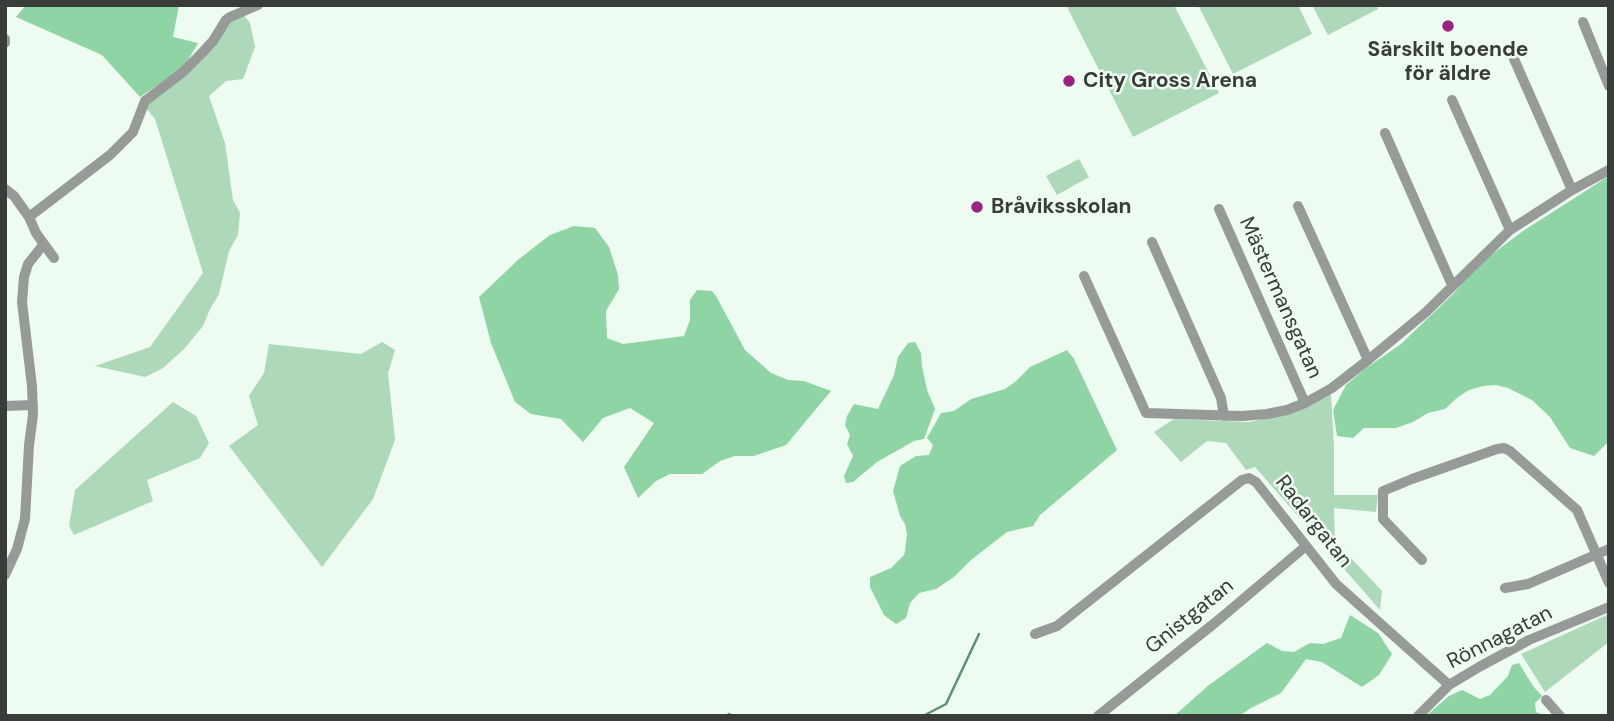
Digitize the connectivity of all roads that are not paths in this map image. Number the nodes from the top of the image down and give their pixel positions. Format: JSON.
{"nodes":[{"id":1,"x":258,"y":5,"type":"edge"},
{"id":2,"x":1583,"y":22,"type":"dead end"},
{"id":3,"x":1514,"y":59,"type":"dead end"},
{"id":4,"x":1609,"y":86,"type":"edge"},
{"id":5,"x":1452,"y":100,"type":"dead end"},
{"id":6,"x":1385,"y":133,"type":"dead end"},
{"id":7,"x":1609,"y":170,"type":"edge"},
{"id":8,"x":5,"y":189,"type":"edge"},
{"id":9,"x":1572,"y":190,"type":"junction"},
{"id":10,"x":1298,"y":206,"type":"dead end"},
{"id":11,"x":1219,"y":209,"type":"dead end"},
{"id":12,"x":29,"y":217,"type":"junction"},
{"id":13,"x":1510,"y":230,"type":"junction"},
{"id":14,"x":1152,"y":242,"type":"dead end"},
{"id":15,"x":43,"y":245,"type":"junction"},
{"id":16,"x":54,"y":258,"type":"dead end"},
{"id":17,"x":1084,"y":276,"type":"dead end"},
{"id":18,"x":1452,"y":285,"type":"junction"},
{"id":19,"x":1368,"y":360,"type":"junction"},
{"id":20,"x":1305,"y":403,"type":"junction"},
{"id":21,"x":33,"y":405,"type":"junction"},
{"id":22,"x":5,"y":406,"type":"edge"},
{"id":23,"x":1224,"y":416,"type":"junction"},
{"id":24,"x":1306,"y":546,"type":"junction"},
{"id":25,"x":1609,"y":549,"type":"edge"},
{"id":26,"x":1596,"y":554,"type":"junction"},
{"id":27,"x":1422,"y":561,"type":"dead end"},
{"id":28,"x":5,"y":575,"type":"edge"},
{"id":29,"x":1609,"y":583,"type":"edge"},
{"id":30,"x":1505,"y":588,"type":"dead end"},
{"id":31,"x":1609,"y":607,"type":"edge"},
{"id":32,"x":1035,"y":634,"type":"dead end"},
{"id":33,"x":1449,"y":685,"type":"junction"},
{"id":34,"x":1546,"y":700,"type":"dead end"},
{"id":35,"x":1098,"y":716,"type":"edge"},
{"id":36,"x":1418,"y":716,"type":"edge"},
{"id":37,"x":1560,"y":716,"type":"edge"}],
"edges":[{"from":1,"to":12,"type":"street"},
{"from":2,"to":4,"type":"street"},
{"from":3,"to":9,"type":"street"},
{"from":5,"to":13,"type":"street"},
{"from":6,"to":18,"type":"street"},
{"from":7,"to":9,"type":"street","name":"Mästermansgatan"},
{"from":8,"to":12,"type":"street"},
{"from":9,"to":13,"type":"street","name":"Mästermansgatan"},
{"from":10,"to":19,"type":"street"},
{"from":11,"to":20,"type":"street","name":"Mästermansgatan"},
{"from":12,"to":15,"type":"street"},
{"from":13,"to":18,"type":"street","name":"Mästermansgatan"},
{"from":14,"to":23,"type":"street"},
{"from":15,"to":16,"type":"street"},
{"from":15,"to":21,"type":"street"},
{"from":17,"to":23,"type":"street","name":"Mästermansgatan"},
{"from":18,"to":19,"type":"street","name":"Mästermansgatan"},
{"from":19,"to":20,"type":"street","name":"Mästermansgatan"},
{"from":20,"to":23,"type":"street","name":"Mästermansgatan"},
{"from":21,"to":22,"type":"street"},
{"from":21,"to":28,"type":"street"},
{"from":24,"to":32,"type":"street","name":"Radargatan"},
{"from":24,"to":33,"type":"street","name":"Radargatan"},
{"from":24,"to":35,"type":"street","name":"Gnistgatan"},
{"from":25,"to":26,"type":"street"},
{"from":26,"to":27,"type":"street"},
{"from":26,"to":29,"type":"street"},
{"from":26,"to":30,"type":"street"},
{"from":31,"to":33,"type":"street","name":"Rönnagatan"},
{"from":33,"to":36,"type":"street","name":"Rönnagatan"},
{"from":34,"to":37,"type":"street"}]}
